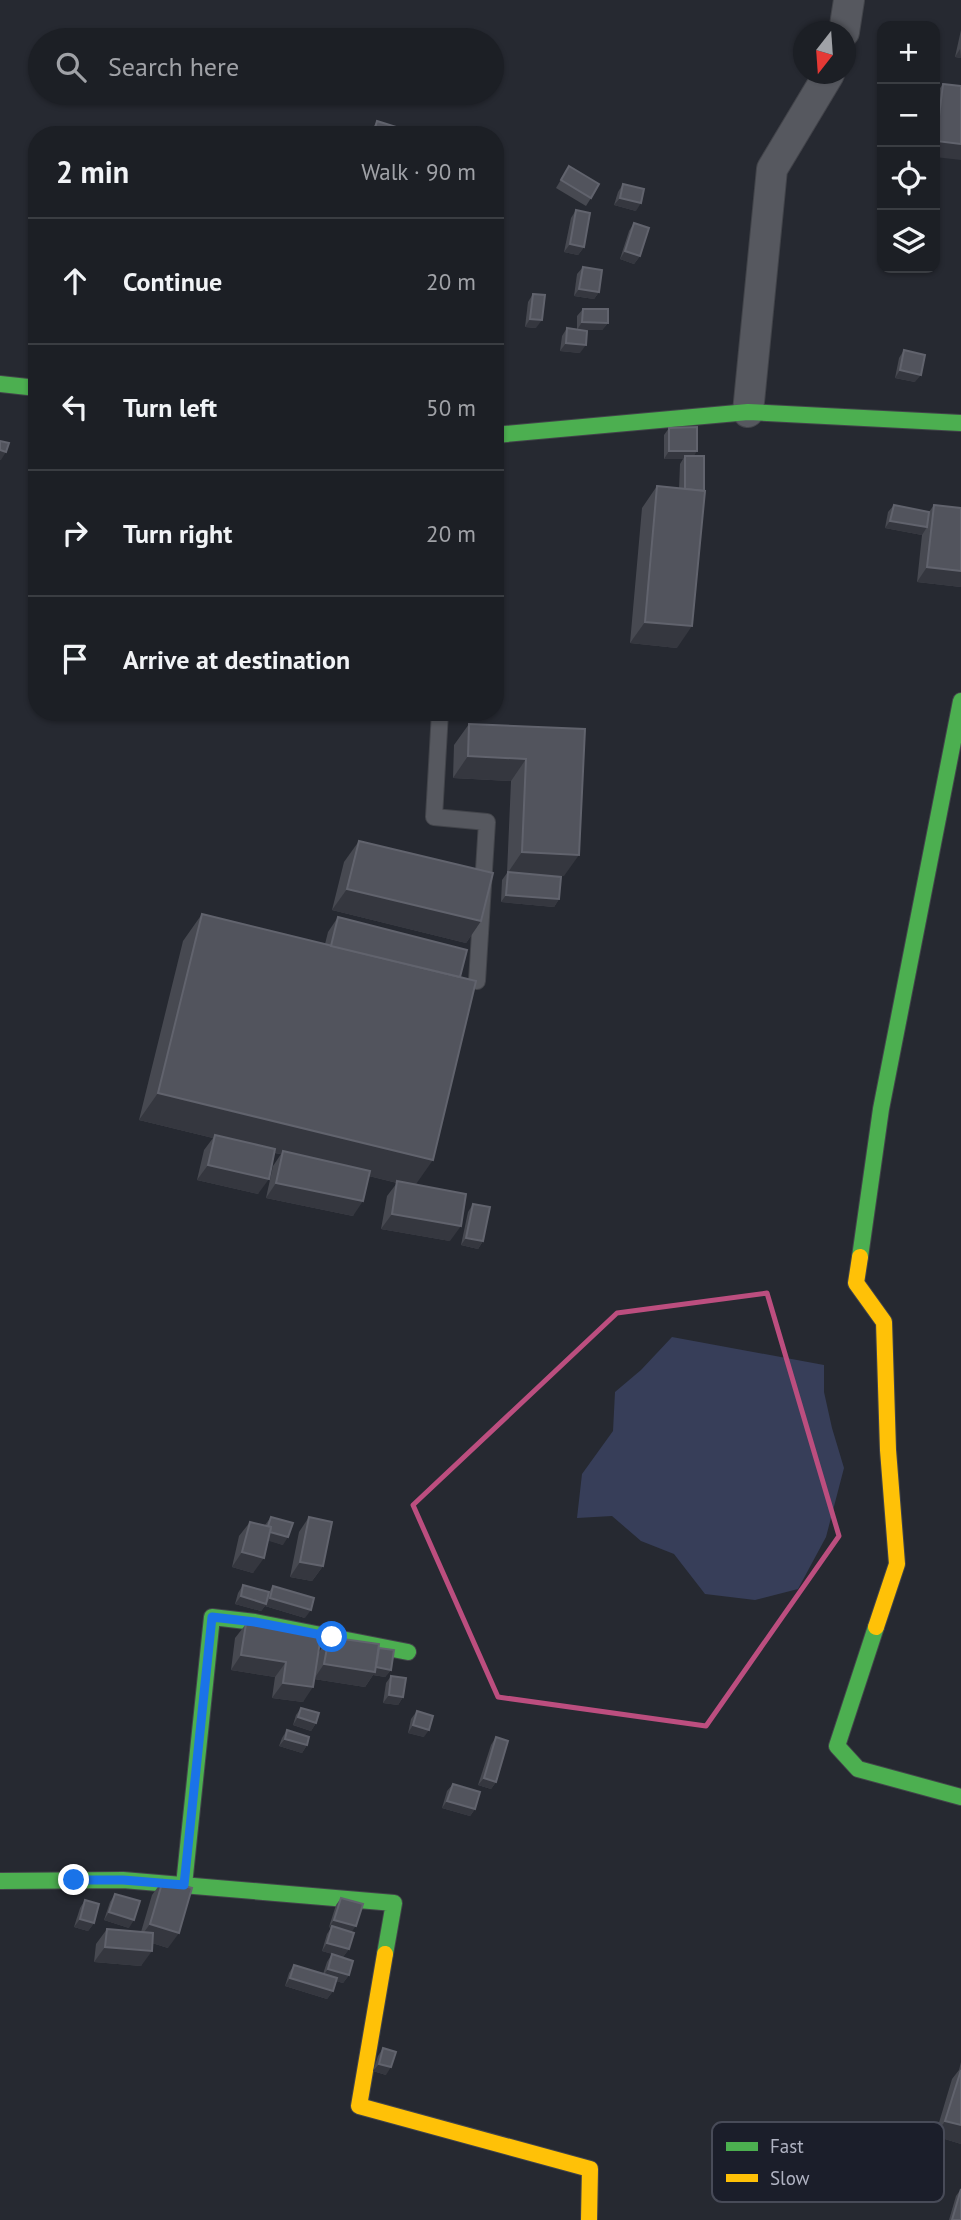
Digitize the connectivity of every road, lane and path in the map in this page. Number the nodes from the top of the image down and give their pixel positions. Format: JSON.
{"nodes":[{"id":1,"x":849,"y":0,"type":"edge"},
{"id":2,"x":846,"y":21,"type":"edge"},
{"id":3,"x":823,"y":84,"type":"edge"},
{"id":4,"x":0,"y":384,"type":"edge"},
{"id":5,"x":28,"y":387,"type":"edge"},
{"id":6,"x":748,"y":412,"type":"junction"},
{"id":7,"x":961,"y":423,"type":"edge"},
{"id":8,"x":504,"y":434,"type":"edge"},
{"id":9,"x":961,"y":701,"type":"edge"},
{"id":10,"x":439,"y":721,"type":"edge"},
{"id":11,"x":477,"y":981,"type":"edge"},
{"id":12,"x":408,"y":1652,"type":"dead end"},
{"id":13,"x":961,"y":1797,"type":"edge"},
{"id":14,"x":0,"y":1881,"type":"edge"},
{"id":15,"x":184,"y":1885,"type":"junction"},
{"id":16,"x":589,"y":2220,"type":"edge"}],
"edges":[{"from":1,"to":2,"type":"street"},
{"from":3,"to":6,"type":"street"},
{"from":4,"to":5,"type":"street"},
{"from":6,"to":7,"type":"street"},
{"from":6,"to":8,"type":"street"},
{"from":9,"to":13,"type":"street"},
{"from":10,"to":11,"type":"lane"},
{"from":12,"to":15,"type":"street"},
{"from":14,"to":15,"type":"street"},
{"from":15,"to":16,"type":"street"}]}
